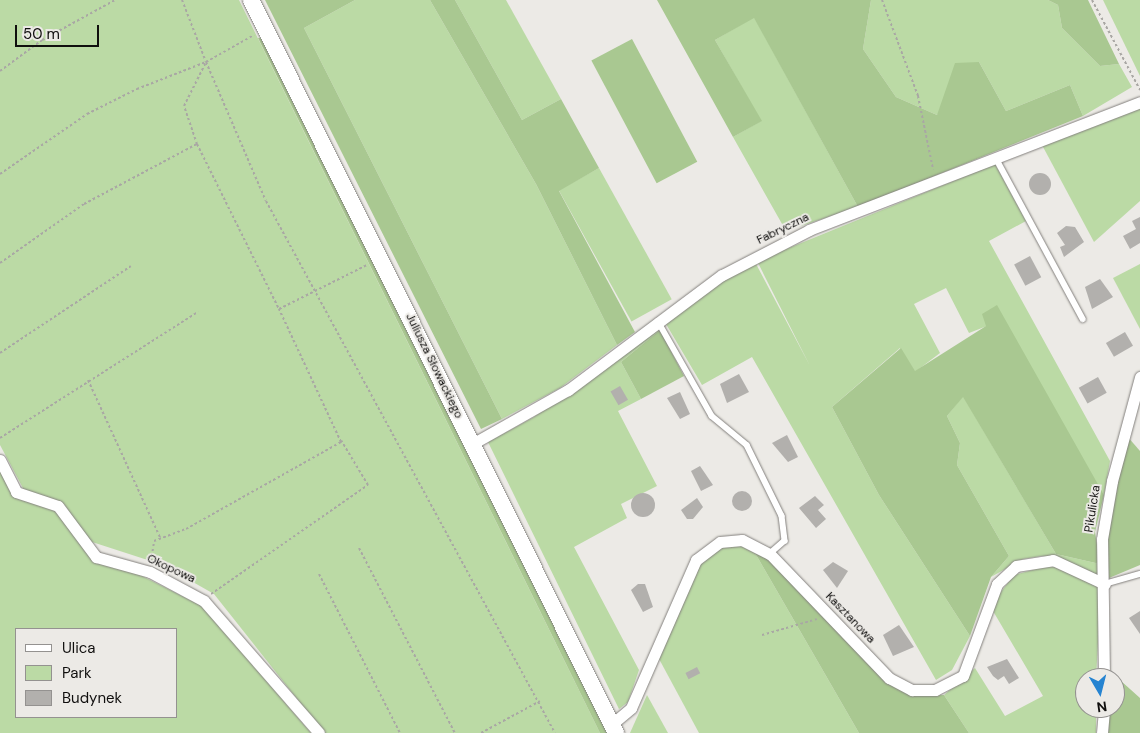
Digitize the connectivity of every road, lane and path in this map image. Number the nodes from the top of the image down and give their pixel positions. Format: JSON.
{"nodes":[{"id":1,"x":115,"y":0,"type":"edge"},
{"id":2,"x":182,"y":0,"type":"edge"},
{"id":3,"x":251,"y":0,"type":"edge"},
{"id":4,"x":882,"y":0,"type":"edge"},
{"id":5,"x":1092,"y":0,"type":"edge"},
{"id":6,"x":266,"y":29,"type":"junction"},
{"id":7,"x":206,"y":62,"type":"junction"},
{"id":8,"x":0,"y":71,"type":"edge"},
{"id":9,"x":1140,"y":90,"type":"edge"},
{"id":10,"x":1140,"y":102,"type":"edge"},
{"id":11,"x":197,"y":144,"type":"junction"},
{"id":12,"x":996,"y":158,"type":"junction"},
{"id":13,"x":0,"y":174,"type":"edge"},
{"id":14,"x":935,"y":182,"type":"junction"},
{"id":15,"x":380,"y":258,"type":"junction"},
{"id":16,"x":0,"y":263,"type":"edge"},
{"id":17,"x":131,"y":266,"type":"dead end"},
{"id":18,"x":318,"y":290,"type":"junction"},
{"id":19,"x":279,"y":309,"type":"junction"},
{"id":20,"x":198,"y":312,"type":"dead end"},
{"id":21,"x":1083,"y":319,"type":"dead end"},
{"id":22,"x":658,"y":321,"type":"junction"},
{"id":23,"x":0,"y":353,"type":"edge"},
{"id":24,"x":1140,"y":377,"type":"edge"},
{"id":25,"x":88,"y":380,"type":"junction"},
{"id":26,"x":0,"y":438,"type":"edge"},
{"id":27,"x":341,"y":440,"type":"junction"},
{"id":28,"x":472,"y":444,"type":"junction"},
{"id":29,"x":0,"y":460,"type":"edge"},
{"id":30,"x":160,"y":537,"type":"junction"},
{"id":31,"x":359,"y":548,"type":"dead end"},
{"id":32,"x":770,"y":554,"type":"junction"},
{"id":33,"x":150,"y":572,"type":"junction"},
{"id":34,"x":319,"y":574,"type":"dead end"},
{"id":35,"x":1140,"y":574,"type":"edge"},
{"id":36,"x":1105,"y":584,"type":"junction"},
{"id":37,"x":204,"y":601,"type":"junction"},
{"id":38,"x":828,"y":616,"type":"junction"},
{"id":39,"x":762,"y":636,"type":"dead end"},
{"id":40,"x":1104,"y":668,"type":"edge"},
{"id":41,"x":540,"y":701,"type":"junction"},
{"id":42,"x":1103,"y":718,"type":"edge"},
{"id":43,"x":614,"y":729,"type":"edge"},
{"id":44,"x":319,"y":733,"type":"edge"},
{"id":45,"x":400,"y":733,"type":"edge"},
{"id":46,"x":455,"y":733,"type":"edge"},
{"id":47,"x":481,"y":733,"type":"edge"},
{"id":48,"x":555,"y":733,"type":"edge"},
{"id":49,"x":1102,"y":733,"type":"edge"}],
"edges":[{"from":1,"to":8,"type":"path"},
{"from":2,"to":7,"type":"path"},
{"from":3,"to":6,"type":"street","name":"Juliusza Słowackiego"},
{"from":4,"to":14,"type":"path"},
{"from":5,"to":9,"type":"path"},
{"from":6,"to":7,"type":"path"},
{"from":6,"to":15,"type":"street","name":"Juliusza Słowackiego"},
{"from":7,"to":11,"type":"path"},
{"from":7,"to":13,"type":"path"},
{"from":7,"to":18,"type":"path"},
{"from":10,"to":12,"type":"street","name":"Fabryczna"},
{"from":11,"to":16,"type":"path"},
{"from":11,"to":19,"type":"path"},
{"from":12,"to":14,"type":"street","name":"Fabryczna"},
{"from":12,"to":21,"type":"lane"},
{"from":14,"to":22,"type":"street","name":"Fabryczna"},
{"from":15,"to":18,"type":"path"},
{"from":15,"to":28,"type":"street","name":"Juliusza Słowackiego"},
{"from":17,"to":23,"type":"path"},
{"from":18,"to":19,"type":"path"},
{"from":18,"to":41,"type":"path"},
{"from":19,"to":27,"type":"path"},
{"from":20,"to":25,"type":"path"},
{"from":22,"to":28,"type":"street","name":"Fabryczna"},
{"from":22,"to":32,"type":"lane"},
{"from":24,"to":36,"type":"street","name":"Pikulicka"},
{"from":25,"to":26,"type":"path"},
{"from":25,"to":30,"type":"path"},
{"from":27,"to":30,"type":"path"},
{"from":27,"to":37,"type":"path"},
{"from":28,"to":43,"type":"street","name":"Juliusza Słowackiego"},
{"from":29,"to":33,"type":"street","name":"Okopowa"},
{"from":30,"to":33,"type":"path"},
{"from":31,"to":46,"type":"path"},
{"from":32,"to":38,"type":"street","name":"Kasztanowa"},
{"from":32,"to":43,"type":"street","name":"Kasztanowa"},
{"from":33,"to":37,"type":"street","name":"Okopowa"},
{"from":34,"to":45,"type":"path"},
{"from":35,"to":36,"type":"lane"},
{"from":36,"to":38,"type":"street","name":"Kasztanowa"},
{"from":36,"to":40,"type":"street","name":"Pikulicka"},
{"from":37,"to":44,"type":"street","name":"Okopowa"},
{"from":38,"to":39,"type":"path"},
{"from":41,"to":47,"type":"path"},
{"from":41,"to":48,"type":"path"},
{"from":42,"to":49,"type":"street"}]}
